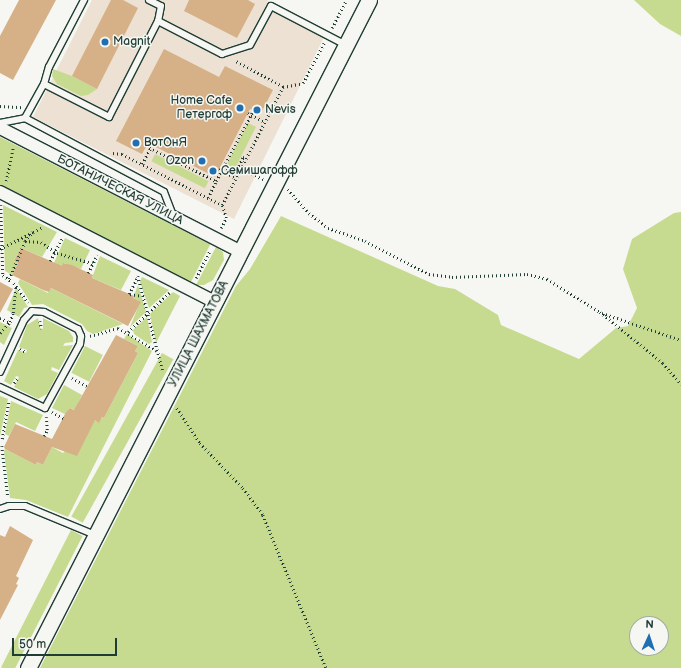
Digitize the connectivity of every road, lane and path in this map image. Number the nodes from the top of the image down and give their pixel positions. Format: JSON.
{"nodes":[{"id":1,"x":84,"y":0,"type":"edge"},
{"id":2,"x":149,"y":0,"type":"edge"},
{"id":3,"x":346,"y":0,"type":"edge"},
{"id":4,"x":369,"y":0,"type":"edge"},
{"id":5,"x":158,"y":21,"type":"junction"},
{"id":6,"x":328,"y":36,"type":"junction"},
{"id":7,"x":346,"y":45,"type":"junction"},
{"id":8,"x":222,"y":54,"type":"junction"},
{"id":9,"x":44,"y":84,"type":"junction"},
{"id":10,"x":283,"y":87,"type":"junction"},
{"id":11,"x":0,"y":106,"type":"edge"},
{"id":12,"x":30,"y":110,"type":"junction"},
{"id":13,"x":252,"y":111,"type":"dead end"},
{"id":14,"x":250,"y":113,"type":"junction"},
{"id":15,"x":25,"y":118,"type":"junction"},
{"id":16,"x":265,"y":122,"type":"junction"},
{"id":17,"x":0,"y":123,"type":"edge"},
{"id":18,"x":0,"y":128,"type":"edge"},
{"id":19,"x":13,"y":144,"type":"dead end"},
{"id":20,"x":146,"y":146,"type":"dead end"},
{"id":21,"x":150,"y":149,"type":"junction"},
{"id":22,"x":107,"y":153,"type":"dead end"},
{"id":23,"x":246,"y":158,"type":"junction"},
{"id":24,"x":142,"y":164,"type":"junction"},
{"id":25,"x":241,"y":168,"type":"junction"},
{"id":26,"x":222,"y":169,"type":"junction"},
{"id":27,"x":236,"y":178,"type":"junction"},
{"id":28,"x":265,"y":180,"type":"dead end"},
{"id":29,"x":216,"y":181,"type":"junction"},
{"id":30,"x":2,"y":190,"type":"edge"},
{"id":31,"x":287,"y":190,"type":"dead end"},
{"id":32,"x":208,"y":198,"type":"junction"},
{"id":33,"x":0,"y":201,"type":"edge"},
{"id":34,"x":222,"y":205,"type":"junction"},
{"id":35,"x":174,"y":217,"type":"junction"},
{"id":36,"x":47,"y":225,"type":"dead end"},
{"id":37,"x":33,"y":232,"type":"junction"},
{"id":38,"x":64,"y":234,"type":"dead end"},
{"id":39,"x":219,"y":234,"type":"dead end"},
{"id":40,"x":25,"y":241,"type":"junction"},
{"id":41,"x":213,"y":245,"type":"dead end"},
{"id":42,"x":1,"y":248,"type":"edge"},
{"id":43,"x":55,"y":252,"type":"junction"},
{"id":44,"x":99,"y":252,"type":"dead end"},
{"id":45,"x":241,"y":252,"type":"junction"},
{"id":46,"x":50,"y":261,"type":"dead end"},
{"id":47,"x":93,"y":263,"type":"junction"},
{"id":48,"x":88,"y":273,"type":"dead end"},
{"id":49,"x":138,"y":276,"type":"dead end"},
{"id":50,"x":193,"y":283,"type":"dead end"},
{"id":51,"x":139,"y":284,"type":"dead end"},
{"id":52,"x":172,"y":290,"type":"dead end"},
{"id":53,"x":143,"y":296,"type":"junction"},
{"id":54,"x":215,"y":302,"type":"junction"},
{"id":55,"x":32,"y":311,"type":"junction"},
{"id":56,"x":600,"y":312,"type":"junction"},
{"id":57,"x":148,"y":313,"type":"junction"},
{"id":58,"x":42,"y":329,"type":"dead end"},
{"id":59,"x":128,"y":332,"type":"junction"},
{"id":60,"x":0,"y":333,"type":"edge"},
{"id":61,"x":82,"y":336,"type":"junction"},
{"id":62,"x":681,"y":340,"type":"edge"},
{"id":63,"x":158,"y":352,"type":"junction"},
{"id":64,"x":0,"y":372,"type":"edge"},
{"id":65,"x":681,"y":384,"type":"edge"},
{"id":66,"x":0,"y":387,"type":"edge"},
{"id":67,"x":12,"y":392,"type":"junction"},
{"id":68,"x":169,"y":392,"type":"junction"},
{"id":69,"x":45,"y":408,"type":"junction"},
{"id":70,"x":44,"y":436,"type":"dead end"},
{"id":71,"x":2,"y":439,"type":"dead end"},
{"id":72,"x":2,"y":446,"type":"dead end"},
{"id":73,"x":9,"y":506,"type":"junction"},
{"id":74,"x":0,"y":509,"type":"edge"},
{"id":75,"x":96,"y":536,"type":"junction"},
{"id":76,"x":28,"y":668,"type":"edge"},
{"id":77,"x":326,"y":668,"type":"edge"}],
"edges":[{"from":1,"to":9,"type":"lane"},
{"from":2,"to":5,"type":"lane"},
{"from":3,"to":6,"type":"path"},
{"from":4,"to":7,"type":"street","name":"УЛИЦА ШАХМАТОВА"},
{"from":5,"to":8,"type":"lane"},
{"from":5,"to":9,"type":"lane"},
{"from":6,"to":7,"type":"lane"},
{"from":6,"to":8,"type":"lane"},
{"from":6,"to":10,"type":"path"},
{"from":7,"to":45,"type":"street","name":"УЛИЦА ШАХМАТОВА"},
{"from":8,"to":10,"type":"path"},
{"from":9,"to":12,"type":"lane"},
{"from":10,"to":16,"type":"path"},
{"from":11,"to":12,"type":"path"},
{"from":12,"to":15,"type":"lane"},
{"from":13,"to":14,"type":"path"},
{"from":14,"to":16,"type":"path"},
{"from":14,"to":26,"type":"path"},
{"from":15,"to":17,"type":"lane"},
{"from":15,"to":35,"type":"lane"},
{"from":16,"to":23,"type":"path"},
{"from":18,"to":35,"type":"street","name":"БОТАНИЧЕСКАЯ УЛИЦА"},
{"from":19,"to":30,"type":"path"},
{"from":20,"to":21,"type":"path"},
{"from":21,"to":24,"type":"path"},
{"from":21,"to":29,"type":"path"},
{"from":22,"to":24,"type":"path"},
{"from":23,"to":25,"type":"path"},
{"from":23,"to":26,"type":"path"},
{"from":24,"to":32,"type":"path"},
{"from":25,"to":27,"type":"path"},
{"from":25,"to":28,"type":"path"},
{"from":26,"to":27,"type":"path"},
{"from":26,"to":29,"type":"path"},
{"from":27,"to":34,"type":"path"},
{"from":29,"to":32,"type":"path"},
{"from":30,"to":54,"type":"street"},
{"from":31,"to":56,"type":"path"},
{"from":32,"to":34,"type":"path"},
{"from":33,"to":42,"type":"path"},
{"from":34,"to":39,"type":"path"},
{"from":35,"to":45,"type":"street","name":"БОТАНИЧЕСКАЯ УЛИЦА"},
{"from":36,"to":37,"type":"path"},
{"from":37,"to":40,"type":"path"},
{"from":37,"to":42,"type":"path"},
{"from":38,"to":43,"type":"path"},
{"from":40,"to":42,"type":"path"},
{"from":40,"to":43,"type":"path"},
{"from":41,"to":50,"type":"path"},
{"from":43,"to":46,"type":"path"},
{"from":43,"to":47,"type":"path"},
{"from":44,"to":47,"type":"path"},
{"from":45,"to":54,"type":"street","name":"УЛИЦА ШАХМАТОВА"},
{"from":47,"to":48,"type":"path"},
{"from":49,"to":53,"type":"path"},
{"from":51,"to":53,"type":"path"},
{"from":52,"to":57,"type":"path"},
{"from":53,"to":57,"type":"path"},
{"from":54,"to":68,"type":"street","name":"УЛИЦА ШАХМАТОВА"},
{"from":55,"to":58,"type":"path"},
{"from":55,"to":60,"type":"path"},
{"from":55,"to":61,"type":"lane"},
{"from":55,"to":64,"type":"lane"},
{"from":56,"to":62,"type":"path"},
{"from":56,"to":65,"type":"path"},
{"from":57,"to":59,"type":"path"},
{"from":57,"to":63,"type":"path"},
{"from":59,"to":61,"type":"path"},
{"from":59,"to":63,"type":"path"},
{"from":61,"to":69,"type":"lane"},
{"from":63,"to":68,"type":"path"},
{"from":66,"to":67,"type":"lane"},
{"from":67,"to":69,"type":"lane"},
{"from":67,"to":71,"type":"path"},
{"from":68,"to":75,"type":"street","name":"УЛИЦА ШАХМАТОВА"},
{"from":68,"to":77,"type":"path"},
{"from":69,"to":70,"type":"path"},
{"from":72,"to":73,"type":"path"},
{"from":73,"to":74,"type":"lane"},
{"from":73,"to":75,"type":"lane"},
{"from":75,"to":76,"type":"street","name":"УЛИЦА ШАХМАТОВА"}]}
